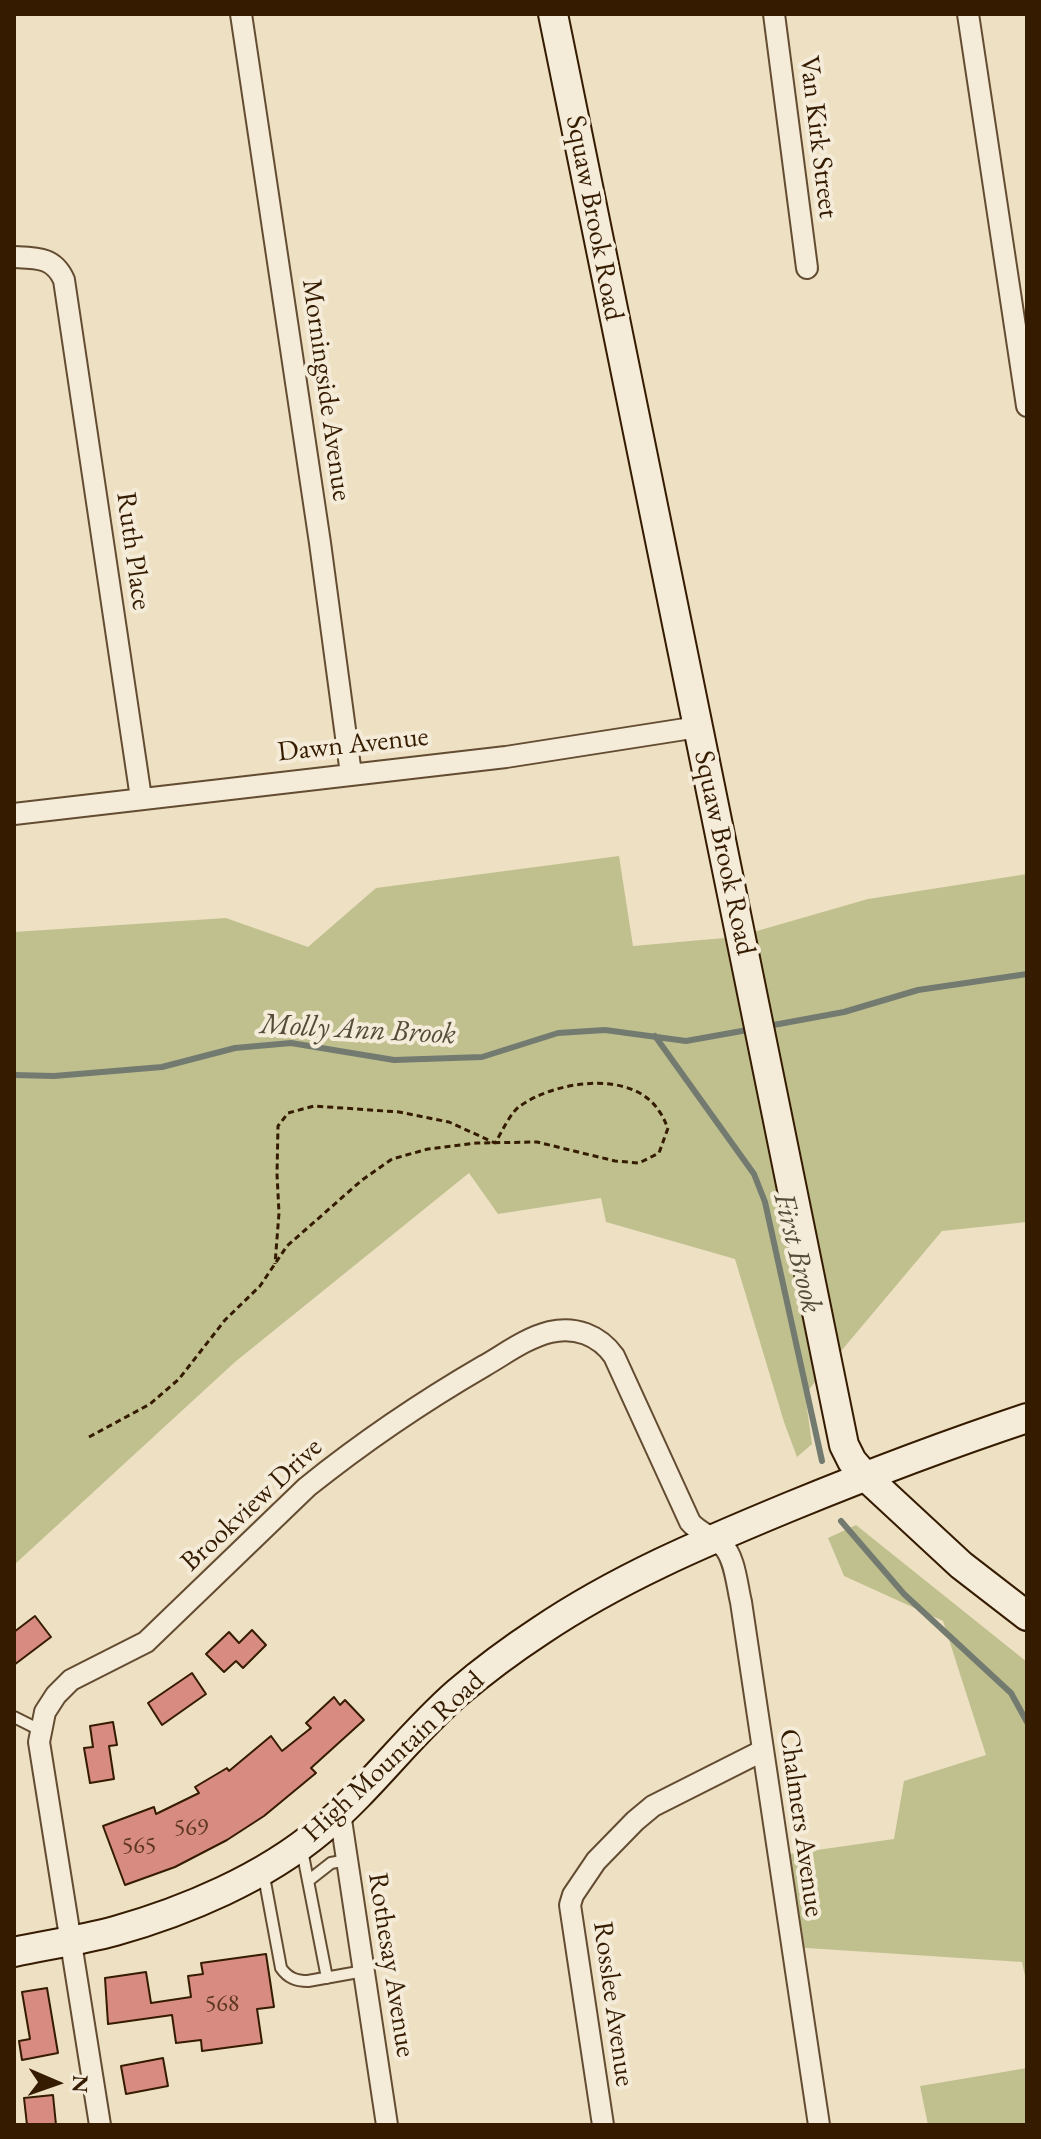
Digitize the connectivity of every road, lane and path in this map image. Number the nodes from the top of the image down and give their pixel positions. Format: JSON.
{"nodes":[{"id":1,"x":241,"y":14,"type":"edge"},
{"id":2,"x":553,"y":14,"type":"edge"},
{"id":3,"x":774,"y":14,"type":"edge"},
{"id":4,"x":968,"y":14,"type":"edge"},
{"id":5,"x":14,"y":257,"type":"edge"},
{"id":6,"x":807,"y":268,"type":"dead end"},
{"id":7,"x":1027,"y":406,"type":"edge"},
{"id":8,"x":698,"y":727,"type":"junction"},
{"id":9,"x":351,"y":774,"type":"junction"},
{"id":10,"x":141,"y":798,"type":"junction"},
{"id":11,"x":14,"y":814,"type":"edge"},
{"id":12,"x":495,"y":1143,"type":"junction"},
{"id":13,"x":275,"y":1264,"type":"junction"},
{"id":14,"x":1027,"y":1418,"type":"edge"},
{"id":15,"x":89,"y":1437,"type":"dead end"},
{"id":16,"x":865,"y":1476,"type":"junction"},
{"id":17,"x":711,"y":1538,"type":"junction"},
{"id":18,"x":1027,"y":1616,"type":"edge"},
{"id":19,"x":14,"y":1717,"type":"edge"},
{"id":20,"x":40,"y":1730,"type":"junction"},
{"id":21,"x":762,"y":1751,"type":"junction"},
{"id":22,"x":340,"y":1813,"type":"junction"},
{"id":23,"x":301,"y":1845,"type":"junction"},
{"id":24,"x":347,"y":1860,"type":"junction"},
{"id":25,"x":263,"y":1869,"type":"junction"},
{"id":26,"x":308,"y":1881,"type":"junction"},
{"id":27,"x":71,"y":1940,"type":"junction"},
{"id":28,"x":14,"y":1952,"type":"edge"},
{"id":29,"x":364,"y":1971,"type":"junction"},
{"id":30,"x":327,"y":1978,"type":"junction"},
{"id":31,"x":100,"y":2125,"type":"edge"},
{"id":32,"x":387,"y":2125,"type":"edge"},
{"id":33,"x":603,"y":2125,"type":"edge"},
{"id":34,"x":819,"y":2125,"type":"edge"}],
"edges":[{"from":1,"to":9,"type":"street","name":"Morningside Avenue"},
{"from":2,"to":8,"type":"street","name":"Squaw Brook Road"},
{"from":3,"to":6,"type":"street","name":"Van Kirk Street"},
{"from":4,"to":7,"type":"street"},
{"from":5,"to":10,"type":"street","name":"Ruth Place"},
{"from":8,"to":9,"type":"street","name":"Dawn Avenue"},
{"from":8,"to":16,"type":"street","name":"Squaw Brook Road"},
{"from":9,"to":10,"type":"street","name":"Dawn Avenue"},
{"from":10,"to":11,"type":"street","name":"Dawn Avenue"},
{"from":12,"to":12,"type":"path"},
{"from":12,"to":13,"type":"path"},
{"from":12,"to":13,"type":"path"},
{"from":13,"to":15,"type":"path"},
{"from":14,"to":16,"type":"street","name":"High Mountain Road"},
{"from":16,"to":17,"type":"street","name":"High Mountain Road"},
{"from":16,"to":18,"type":"street","name":"Squaw Brook Road"},
{"from":17,"to":20,"type":"street","name":"Brookview Drive"},
{"from":17,"to":21,"type":"street","name":"Chalmers Avenue"},
{"from":17,"to":22,"type":"street","name":"High Mountain Road"},
{"from":19,"to":20,"type":"lane"},
{"from":20,"to":27,"type":"street"},
{"from":21,"to":33,"type":"street","name":"Rosslee Avenue"},
{"from":21,"to":34,"type":"street","name":"Chalmers Avenue"},
{"from":22,"to":23,"type":"street","name":"High Mountain Road"},
{"from":22,"to":24,"type":"street","name":"Rothesay Avenue"},
{"from":23,"to":25,"type":"street","name":"High Mountain Road"},
{"from":23,"to":26,"type":"lane"},
{"from":24,"to":26,"type":"lane"},
{"from":24,"to":29,"type":"street","name":"Rothesay Avenue"},
{"from":25,"to":27,"type":"street","name":"High Mountain Road"},
{"from":25,"to":30,"type":"lane"},
{"from":26,"to":30,"type":"lane"},
{"from":27,"to":28,"type":"street","name":"High Mountain Road"},
{"from":27,"to":31,"type":"street"},
{"from":29,"to":30,"type":"lane"},
{"from":29,"to":32,"type":"street","name":"Rothesay Avenue"}]}
